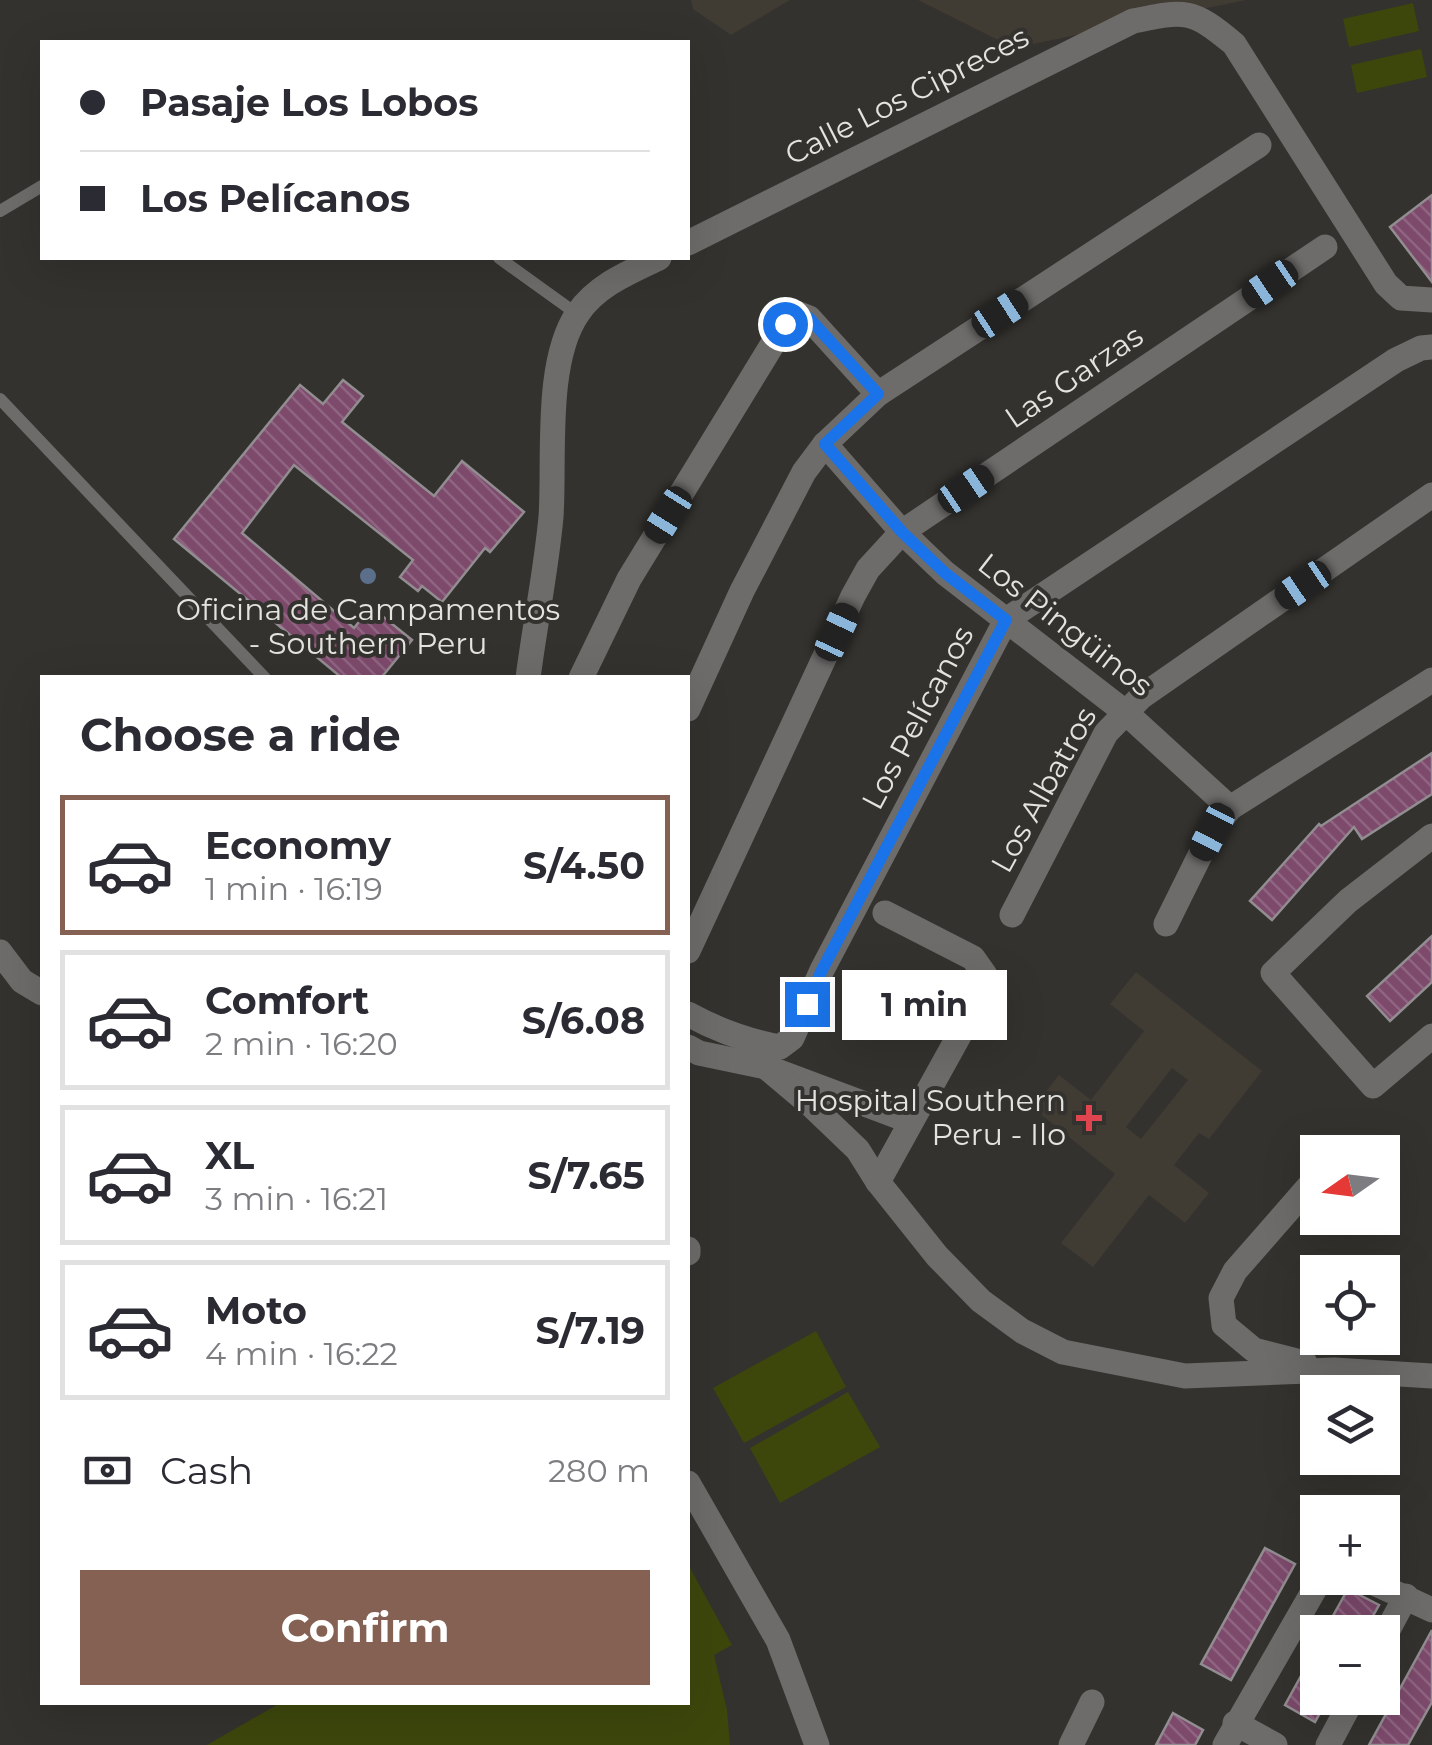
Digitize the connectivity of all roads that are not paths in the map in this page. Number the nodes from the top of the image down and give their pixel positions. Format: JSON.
{"nodes":[{"id":1,"x":1259,"y":145,"type":"dead end"},
{"id":2,"x":40,"y":187,"type":"edge"},
{"id":3,"x":0,"y":211,"type":"edge"},
{"id":4,"x":690,"y":242,"type":"edge"},
{"id":5,"x":1325,"y":246,"type":"dead end"},
{"id":6,"x":502,"y":260,"type":"edge"},
{"id":7,"x":655,"y":260,"type":"edge"},
{"id":8,"x":1432,"y":300,"type":"edge"},
{"id":9,"x":577,"y":314,"type":"junction"},
{"id":10,"x":1428,"y":353,"type":"edge"},
{"id":11,"x":878,"y":394,"type":"junction"},
{"id":12,"x":0,"y":399,"type":"edge"},
{"id":13,"x":825,"y":444,"type":"junction"},
{"id":14,"x":1432,"y":495,"type":"edge"},
{"id":15,"x":902,"y":532,"type":"junction"},
{"id":16,"x":1006,"y":620,"type":"junction"},
{"id":17,"x":262,"y":675,"type":"edge"},
{"id":18,"x":528,"y":675,"type":"edge"},
{"id":19,"x":582,"y":675,"type":"edge"},
{"id":20,"x":1432,"y":680,"type":"edge"},
{"id":21,"x":690,"y":705,"type":"edge"},
{"id":22,"x":1125,"y":712,"type":"junction"},
{"id":23,"x":1230,"y":808,"type":"junction"},
{"id":24,"x":1432,"y":836,"type":"edge"},
{"id":25,"x":885,"y":913,"type":"dead end"},
{"id":26,"x":1012,"y":914,"type":"dead end"},
{"id":27,"x":1166,"y":924,"type":"dead end"},
{"id":28,"x":690,"y":947,"type":"edge"},
{"id":29,"x":0,"y":952,"type":"edge"},
{"id":30,"x":40,"y":992,"type":"edge"},
{"id":31,"x":690,"y":1015,"type":"edge"},
{"id":32,"x":1432,"y":1036,"type":"edge"},
{"id":33,"x":690,"y":1048,"type":"edge"},
{"id":34,"x":766,"y":1068,"type":"junction"},
{"id":35,"x":910,"y":1121,"type":"junction"},
{"id":36,"x":878,"y":1182,"type":"junction"},
{"id":37,"x":1300,"y":1197,"type":"edge"},
{"id":38,"x":1334,"y":1370,"type":"junction"},
{"id":39,"x":1432,"y":1376,"type":"edge"},
{"id":40,"x":690,"y":1486,"type":"edge"},
{"id":41,"x":1400,"y":1593,"type":"edge"},
{"id":42,"x":1311,"y":1595,"type":"edge"},
{"id":43,"x":1406,"y":1596,"type":"junction"},
{"id":44,"x":1432,"y":1610,"type":"edge"},
{"id":45,"x":1396,"y":1615,"type":"edge"},
{"id":46,"x":1092,"y":1702,"type":"dead end"},
{"id":47,"x":1344,"y":1715,"type":"edge"},
{"id":48,"x":1230,"y":1734,"type":"edge"},
{"id":49,"x":817,"y":1745,"type":"edge"},
{"id":50,"x":1071,"y":1745,"type":"edge"},
{"id":51,"x":1275,"y":1745,"type":"edge"},
{"id":52,"x":1328,"y":1745,"type":"edge"}],
"edges":[{"from":1,"to":11,"type":"street"},
{"from":2,"to":3,"type":"lane"},
{"from":4,"to":8,"type":"street","name":"Calle Los Cipreces"},
{"from":5,"to":15,"type":"street","name":"Las Garzas"},
{"from":6,"to":9,"type":"lane"},
{"from":7,"to":9,"type":"street"},
{"from":9,"to":18,"type":"street"},
{"from":10,"to":16,"type":"street","name":"Los Pelícanos"},
{"from":11,"to":13,"type":"street"},
{"from":11,"to":19,"type":"street"},
{"from":12,"to":17,"type":"lane"},
{"from":13,"to":15,"type":"street","name":"Los Pingüinos"},
{"from":13,"to":21,"type":"street"},
{"from":14,"to":22,"type":"street","name":"Los Albatros"},
{"from":15,"to":16,"type":"street","name":"Los Pingüinos"},
{"from":15,"to":28,"type":"street","name":"Las Garzas"},
{"from":16,"to":22,"type":"street","name":"Los Pingüinos"},
{"from":16,"to":31,"type":"street","name":"Los Pelícanos"},
{"from":20,"to":23,"type":"street"},
{"from":22,"to":23,"type":"street","name":"Los Pingüinos"},
{"from":22,"to":26,"type":"street","name":"Los Albatros"},
{"from":23,"to":27,"type":"street"},
{"from":24,"to":32,"type":"street"},
{"from":25,"to":35,"type":"street"},
{"from":29,"to":30,"type":"street"},
{"from":33,"to":34,"type":"street"},
{"from":34,"to":35,"type":"street"},
{"from":34,"to":36,"type":"street"},
{"from":35,"to":36,"type":"street"},
{"from":36,"to":38,"type":"street"},
{"from":37,"to":38,"type":"street"},
{"from":38,"to":39,"type":"street"},
{"from":40,"to":49,"type":"street"},
{"from":41,"to":43,"type":"street"},
{"from":42,"to":48,"type":"street"},
{"from":43,"to":44,"type":"street"},
{"from":43,"to":45,"type":"street"},
{"from":46,"to":50,"type":"street"},
{"from":47,"to":52,"type":"street"},
{"from":48,"to":51,"type":"street"}]}
